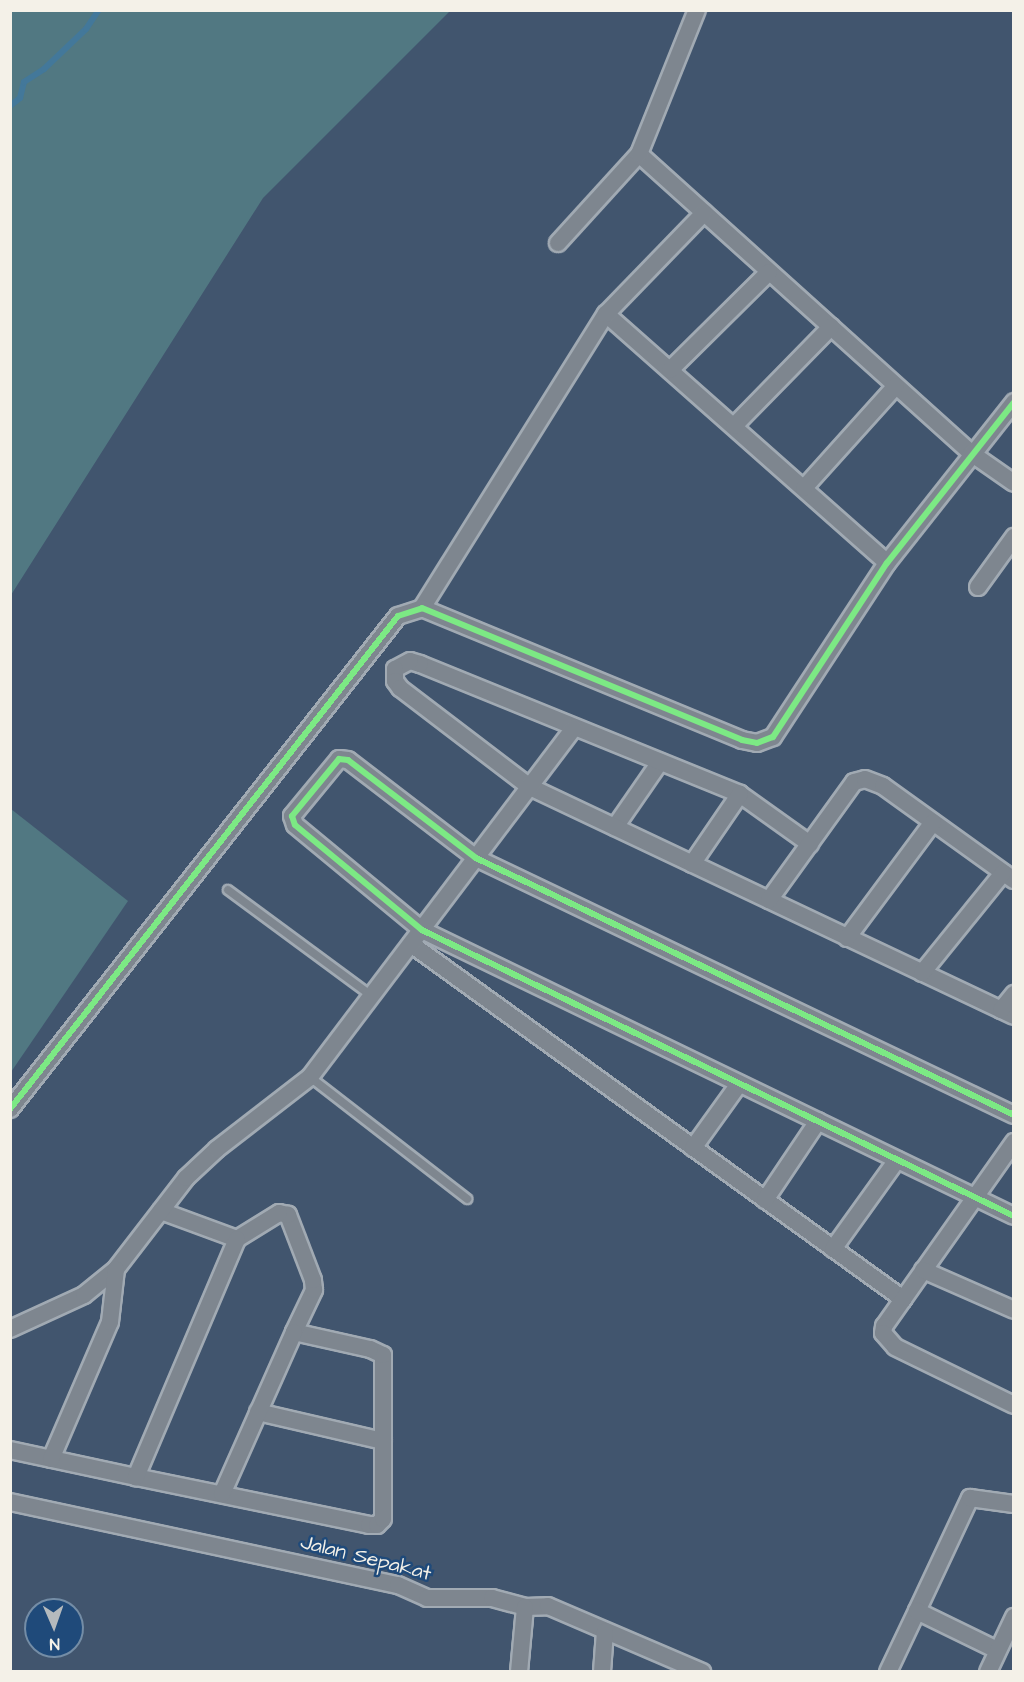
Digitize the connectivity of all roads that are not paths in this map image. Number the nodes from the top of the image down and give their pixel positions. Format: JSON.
{"nodes":[{"id":1,"x":697,"y":10,"type":"edge"},
{"id":2,"x":639,"y":154,"type":"junction"},
{"id":3,"x":704,"y":213,"type":"junction"},
{"id":4,"x":558,"y":243,"type":"dead end"},
{"id":5,"x":769,"y":272,"type":"junction"},
{"id":6,"x":606,"y":314,"type":"junction"},
{"id":7,"x":831,"y":327,"type":"junction"},
{"id":8,"x":670,"y":370,"type":"junction"},
{"id":9,"x":896,"y":386,"type":"junction"},
{"id":10,"x":1014,"y":402,"type":"edge"},
{"id":11,"x":1006,"y":422,"type":"edge"},
{"id":12,"x":734,"y":426,"type":"junction"},
{"id":13,"x":971,"y":453,"type":"junction"},
{"id":14,"x":1014,"y":483,"type":"edge"},
{"id":15,"x":804,"y":488,"type":"junction"},
{"id":16,"x":1014,"y":537,"type":"edge"},
{"id":17,"x":887,"y":563,"type":"junction"},
{"id":18,"x":978,"y":587,"type":"dead end"},
{"id":19,"x":422,"y":608,"type":"junction"},
{"id":20,"x":574,"y":728,"type":"junction"},
{"id":21,"x":660,"y":762,"type":"junction"},
{"id":22,"x":530,"y":787,"type":"junction"},
{"id":23,"x":740,"y":794,"type":"junction"},
{"id":24,"x":933,"y":822,"type":"junction"},
{"id":25,"x":615,"y":827,"type":"junction"},
{"id":26,"x":810,"y":844,"type":"junction"},
{"id":27,"x":476,"y":858,"type":"junction"},
{"id":28,"x":692,"y":864,"type":"junction"},
{"id":29,"x":1008,"y":877,"type":"edge"},
{"id":30,"x":228,"y":890,"type":"dead end"},
{"id":31,"x":769,"y":900,"type":"junction"},
{"id":32,"x":422,"y":930,"type":"junction"},
{"id":33,"x":847,"y":938,"type":"junction"},
{"id":34,"x":411,"y":944,"type":"junction"},
{"id":35,"x":922,"y":973,"type":"junction"},
{"id":36,"x":1014,"y":994,"type":"edge"},
{"id":37,"x":372,"y":996,"type":"junction"},
{"id":38,"x":1007,"y":1013,"type":"edge"},
{"id":39,"x":310,"y":1077,"type":"junction"},
{"id":40,"x":740,"y":1084,"type":"junction"},
{"id":41,"x":10,"y":1109,"type":"edge"},
{"id":42,"x":1014,"y":1115,"type":"edge"},
{"id":43,"x":818,"y":1122,"type":"junction"},
{"id":44,"x":1014,"y":1142,"type":"edge"},
{"id":45,"x":693,"y":1148,"type":"junction"},
{"id":46,"x":897,"y":1160,"type":"junction"},
{"id":47,"x":974,"y":1197,"type":"junction"},
{"id":48,"x":467,"y":1199,"type":"dead end"},
{"id":49,"x":765,"y":1200,"type":"junction"},
{"id":50,"x":161,"y":1211,"type":"junction"},
{"id":51,"x":1014,"y":1216,"type":"edge"},
{"id":52,"x":237,"y":1239,"type":"junction"},
{"id":53,"x":833,"y":1248,"type":"junction"},
{"id":54,"x":116,"y":1269,"type":"junction"},
{"id":55,"x":923,"y":1270,"type":"junction"},
{"id":56,"x":903,"y":1299,"type":"junction"},
{"id":57,"x":1014,"y":1310,"type":"edge"},
{"id":58,"x":10,"y":1329,"type":"edge"},
{"id":59,"x":294,"y":1332,"type":"junction"},
{"id":60,"x":1014,"y":1405,"type":"edge"},
{"id":61,"x":258,"y":1412,"type":"junction"},
{"id":62,"x":383,"y":1441,"type":"junction"},
{"id":63,"x":10,"y":1450,"type":"edge"},
{"id":64,"x":51,"y":1459,"type":"junction"},
{"id":65,"x":136,"y":1477,"type":"junction"},
{"id":66,"x":222,"y":1494,"type":"junction"},
{"id":67,"x":10,"y":1502,"type":"edge"},
{"id":68,"x":1014,"y":1504,"type":"edge"},
{"id":69,"x":525,"y":1607,"type":"junction"},
{"id":70,"x":917,"y":1611,"type":"junction"},
{"id":71,"x":1014,"y":1617,"type":"edge"},
{"id":72,"x":605,"y":1631,"type":"junction"},
{"id":73,"x":998,"y":1650,"type":"junction"},
{"id":74,"x":694,"y":1670,"type":"edge"},
{"id":75,"x":519,"y":1671,"type":"edge"},
{"id":76,"x":602,"y":1671,"type":"edge"},
{"id":77,"x":888,"y":1671,"type":"edge"},
{"id":78,"x":988,"y":1671,"type":"edge"}],
"edges":[{"from":1,"to":2,"type":"street"},
{"from":2,"to":3,"type":"street"},
{"from":2,"to":4,"type":"street"},
{"from":3,"to":5,"type":"street"},
{"from":3,"to":6,"type":"street"},
{"from":5,"to":7,"type":"street"},
{"from":5,"to":8,"type":"street"},
{"from":6,"to":8,"type":"street"},
{"from":6,"to":19,"type":"street"},
{"from":7,"to":9,"type":"street"},
{"from":7,"to":12,"type":"street"},
{"from":8,"to":12,"type":"street"},
{"from":9,"to":13,"type":"street"},
{"from":9,"to":15,"type":"street"},
{"from":10,"to":11,"type":"street"},
{"from":11,"to":13,"type":"street"},
{"from":12,"to":15,"type":"street"},
{"from":13,"to":14,"type":"street"},
{"from":13,"to":17,"type":"street"},
{"from":15,"to":17,"type":"street"},
{"from":16,"to":18,"type":"street"},
{"from":17,"to":19,"type":"street"},
{"from":19,"to":41,"type":"street"},
{"from":20,"to":21,"type":"street"},
{"from":20,"to":22,"type":"street"},
{"from":20,"to":22,"type":"street"},
{"from":21,"to":23,"type":"street"},
{"from":21,"to":25,"type":"street"},
{"from":22,"to":25,"type":"street"},
{"from":22,"to":27,"type":"street"},
{"from":23,"to":26,"type":"street"},
{"from":23,"to":28,"type":"street"},
{"from":24,"to":26,"type":"street"},
{"from":24,"to":29,"type":"street"},
{"from":24,"to":33,"type":"street"},
{"from":25,"to":28,"type":"street"},
{"from":26,"to":31,"type":"street"},
{"from":27,"to":32,"type":"street"},
{"from":27,"to":32,"type":"street"},
{"from":27,"to":42,"type":"street"},
{"from":28,"to":31,"type":"street"},
{"from":29,"to":35,"type":"street"},
{"from":30,"to":37,"type":"lane"},
{"from":31,"to":33,"type":"street"},
{"from":32,"to":34,"type":"street"},
{"from":32,"to":40,"type":"street"},
{"from":33,"to":35,"type":"street"},
{"from":34,"to":37,"type":"street"},
{"from":34,"to":45,"type":"street"},
{"from":35,"to":38,"type":"street"},
{"from":36,"to":38,"type":"street"},
{"from":37,"to":39,"type":"street"},
{"from":39,"to":48,"type":"lane"},
{"from":39,"to":50,"type":"street"},
{"from":40,"to":43,"type":"street"},
{"from":40,"to":45,"type":"street"},
{"from":43,"to":46,"type":"street"},
{"from":43,"to":49,"type":"street"},
{"from":44,"to":47,"type":"street"},
{"from":45,"to":49,"type":"street"},
{"from":46,"to":47,"type":"street"},
{"from":46,"to":53,"type":"street"},
{"from":47,"to":51,"type":"street"},
{"from":47,"to":55,"type":"street"},
{"from":49,"to":53,"type":"street"},
{"from":50,"to":52,"type":"street"},
{"from":50,"to":54,"type":"street"},
{"from":52,"to":59,"type":"street"},
{"from":52,"to":65,"type":"street"},
{"from":53,"to":56,"type":"street"},
{"from":54,"to":58,"type":"street"},
{"from":54,"to":64,"type":"street"},
{"from":55,"to":56,"type":"street"},
{"from":55,"to":57,"type":"street"},
{"from":56,"to":60,"type":"street"},
{"from":59,"to":61,"type":"street"},
{"from":59,"to":62,"type":"street"},
{"from":61,"to":62,"type":"street"},
{"from":61,"to":66,"type":"street"},
{"from":62,"to":66,"type":"street"},
{"from":63,"to":64,"type":"street"},
{"from":64,"to":65,"type":"street"},
{"from":65,"to":66,"type":"street"},
{"from":67,"to":69,"type":"street","name":"Jalan Sepakat"},
{"from":68,"to":70,"type":"street"},
{"from":69,"to":72,"type":"street","name":"Jalan Sepakat"},
{"from":69,"to":75,"type":"street"},
{"from":70,"to":73,"type":"street"},
{"from":70,"to":77,"type":"street"},
{"from":71,"to":73,"type":"street"},
{"from":72,"to":74,"type":"street","name":"Jalan Sepakat"},
{"from":72,"to":76,"type":"street"},
{"from":73,"to":78,"type":"street"}]}
